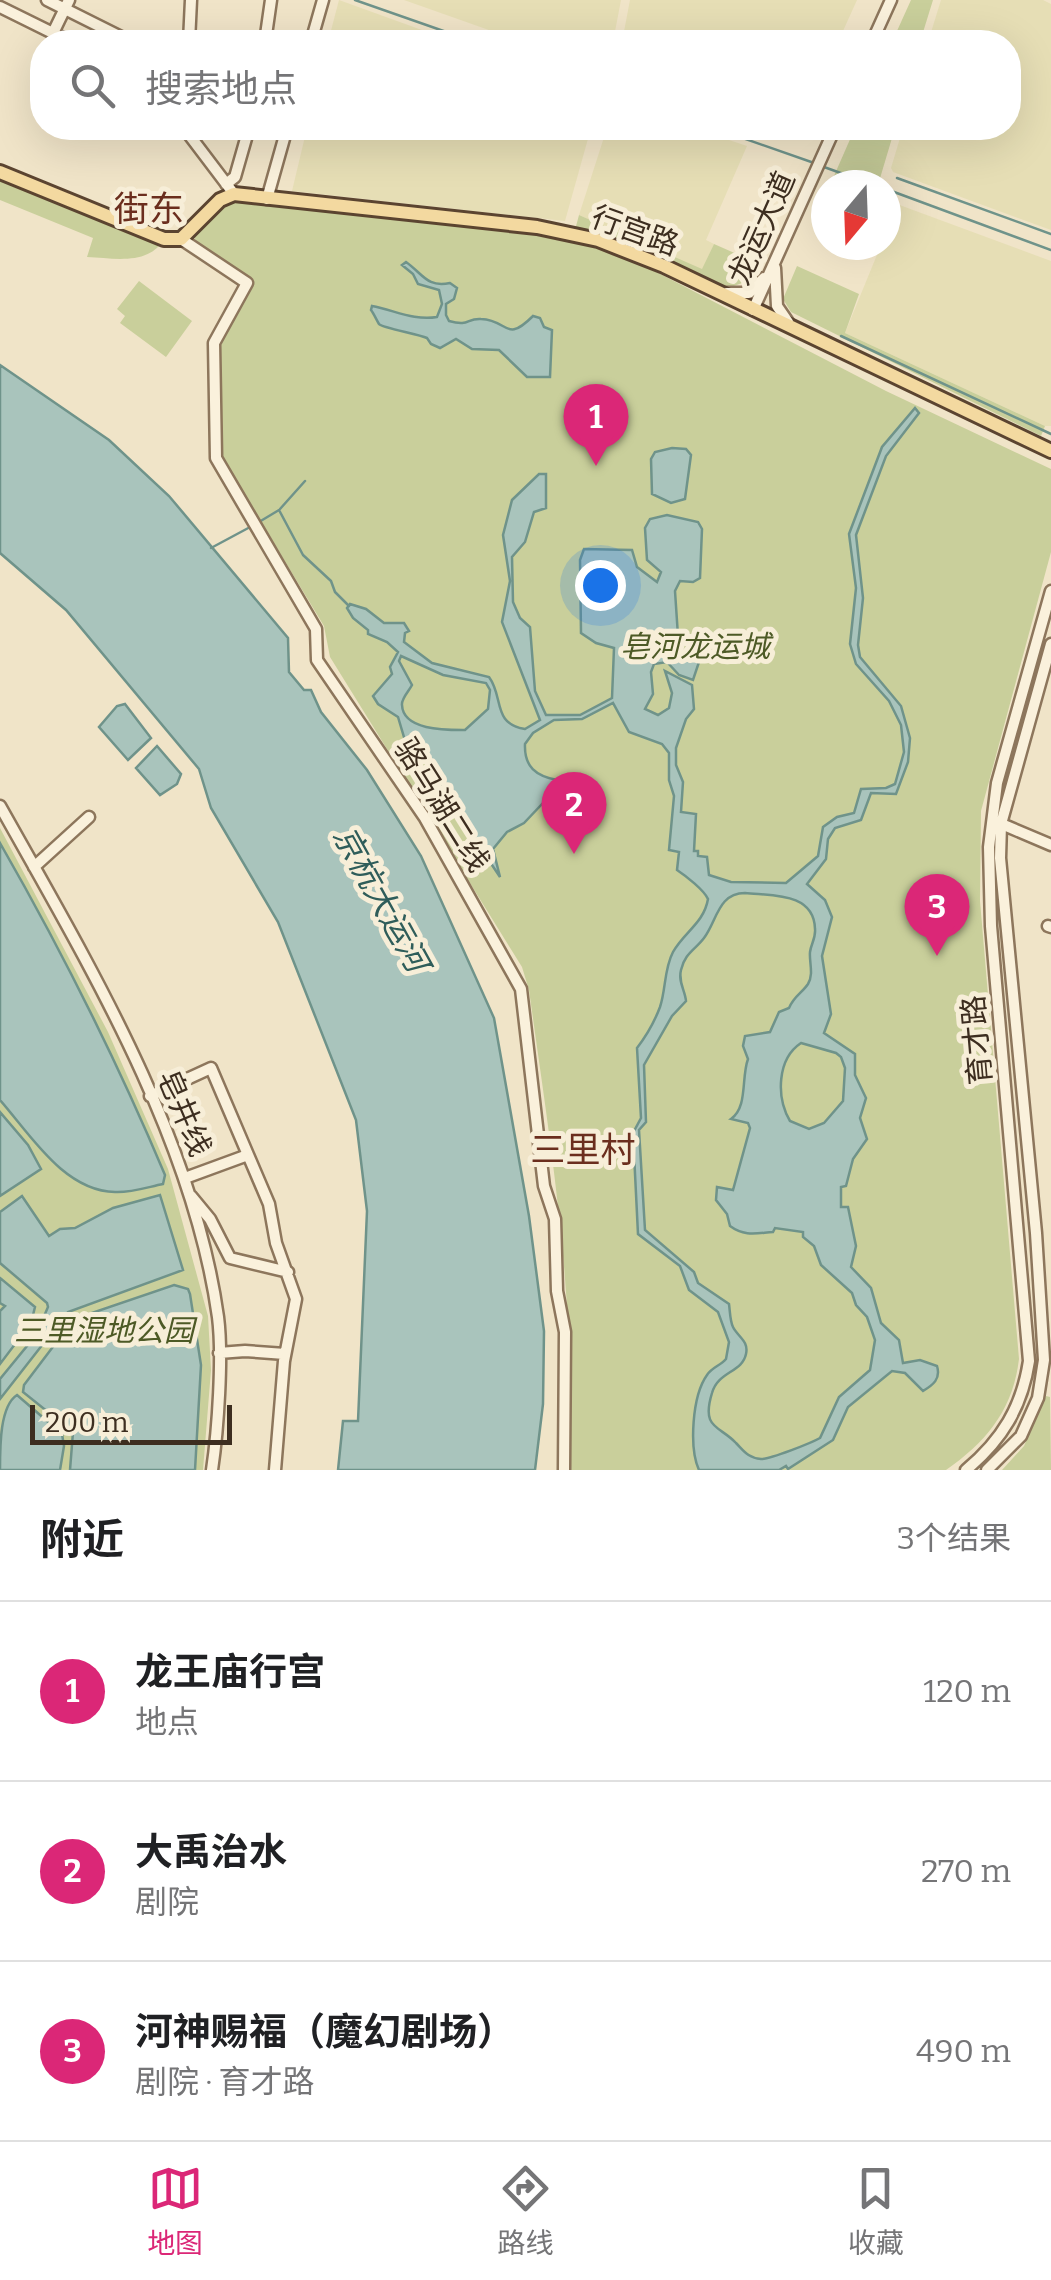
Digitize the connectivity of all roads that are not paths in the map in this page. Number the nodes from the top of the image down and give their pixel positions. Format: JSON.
{"nodes":[{"id":1,"x":46,"y":0,"type":"edge"},
{"id":2,"x":191,"y":0,"type":"edge"},
{"id":3,"x":271,"y":0,"type":"edge"},
{"id":4,"x":323,"y":0,"type":"edge"},
{"id":5,"x":891,"y":0,"type":"edge"},
{"id":6,"x":67,"y":4,"type":"edge"},
{"id":7,"x":0,"y":7,"type":"edge"},
{"id":8,"x":47,"y":30,"type":"edge"},
{"id":9,"x":54,"y":30,"type":"edge"},
{"id":10,"x":111,"y":30,"type":"edge"},
{"id":11,"x":190,"y":30,"type":"edge"},
{"id":12,"x":267,"y":30,"type":"edge"},
{"id":13,"x":314,"y":30,"type":"edge"},
{"id":14,"x":877,"y":30,"type":"edge"},
{"id":15,"x":193,"y":140,"type":"edge"},
{"id":16,"x":246,"y":140,"type":"edge"},
{"id":17,"x":284,"y":140,"type":"edge"},
{"id":18,"x":829,"y":140,"type":"edge"},
{"id":19,"x":0,"y":172,"type":"edge"},
{"id":20,"x":230,"y":189,"type":"junction"},
{"id":21,"x":267,"y":199,"type":"junction"},
{"id":22,"x":181,"y":239,"type":"junction"},
{"id":23,"x":774,"y":263,"type":"junction"},
{"id":24,"x":714,"y":290,"type":"junction"},
{"id":25,"x":754,"y":310,"type":"junction"},
{"id":26,"x":800,"y":332,"type":"junction"},
{"id":27,"x":1051,"y":451,"type":"edge"},
{"id":28,"x":1051,"y":591,"type":"edge"},
{"id":29,"x":1051,"y":644,"type":"edge"},
{"id":30,"x":1030,"y":667,"type":"junction"},
{"id":31,"x":1047,"y":672,"type":"edge"},
{"id":32,"x":0,"y":806,"type":"edge"},
{"id":33,"x":89,"y":817,"type":"dead end"},
{"id":34,"x":996,"y":822,"type":"junction"},
{"id":35,"x":1051,"y":845,"type":"edge"},
{"id":36,"x":34,"y":867,"type":"junction"},
{"id":37,"x":150,"y":1096,"type":"junction"},
{"id":38,"x":246,"y":1156,"type":"junction"},
{"id":39,"x":184,"y":1178,"type":"junction"},
{"id":40,"x":189,"y":1194,"type":"junction"},
{"id":41,"x":1038,"y":1262,"type":"junction"},
{"id":42,"x":1051,"y":1266,"type":"edge"},
{"id":43,"x":288,"y":1272,"type":"junction"},
{"id":44,"x":220,"y":1353,"type":"junction"},
{"id":45,"x":285,"y":1354,"type":"junction"},
{"id":46,"x":1045,"y":1392,"type":"edge"},
{"id":47,"x":212,"y":1470,"type":"edge"},
{"id":48,"x":276,"y":1470,"type":"edge"},
{"id":49,"x":564,"y":1470,"type":"edge"},
{"id":50,"x":966,"y":1470,"type":"edge"},
{"id":51,"x":988,"y":1470,"type":"edge"}],
"edges":[{"from":1,"to":6,"type":"street"},
{"from":2,"to":11,"type":"street"},
{"from":3,"to":12,"type":"street"},
{"from":4,"to":13,"type":"street"},
{"from":5,"to":14,"type":"street"},
{"from":6,"to":9,"type":"street"},
{"from":6,"to":10,"type":"street"},
{"from":7,"to":8,"type":"street"},
{"from":15,"to":20,"type":"street"},
{"from":16,"to":20,"type":"street"},
{"from":17,"to":21,"type":"street"},
{"from":18,"to":23,"type":"street","name":"龙运大道"},
{"from":19,"to":22,"type":"main road"},
{"from":20,"to":21,"type":"main road","name":"行宫路"},
{"from":20,"to":22,"type":"main road"},
{"from":21,"to":24,"type":"main road","name":"行宫路"},
{"from":22,"to":49,"type":"street","name":"骆马湖二线"},
{"from":23,"to":24,"type":"street"},
{"from":23,"to":25,"type":"street","name":"龙运大道"},
{"from":23,"to":26,"type":"street"},
{"from":24,"to":25,"type":"main road","name":"行宫路"},
{"from":25,"to":26,"type":"main road","name":"行宫路"},
{"from":26,"to":27,"type":"main road","name":"行宫路"},
{"from":28,"to":30,"type":"street","name":"育才路"},
{"from":29,"to":31,"type":"street","name":"育才路"},
{"from":30,"to":31,"type":"street"},
{"from":30,"to":34,"type":"street","name":"育才路"},
{"from":31,"to":34,"type":"street","name":"育才路"},
{"from":32,"to":36,"type":"street","name":"皂井线"},
{"from":33,"to":36,"type":"street"},
{"from":34,"to":35,"type":"street"},
{"from":34,"to":41,"type":"street","name":"育才路"},
{"from":34,"to":50,"type":"street","name":"育才路"},
{"from":36,"to":37,"type":"street","name":"皂井线"},
{"from":37,"to":38,"type":"street"},
{"from":37,"to":39,"type":"street","name":"皂井线"},
{"from":38,"to":39,"type":"street"},
{"from":38,"to":43,"type":"street"},
{"from":39,"to":40,"type":"street","name":"皂井线"},
{"from":40,"to":43,"type":"street"},
{"from":40,"to":44,"type":"street","name":"皂井线"},
{"from":41,"to":42,"type":"street"},
{"from":41,"to":46,"type":"street","name":"育才路"},
{"from":43,"to":45,"type":"street"},
{"from":44,"to":45,"type":"street"},
{"from":44,"to":47,"type":"street","name":"皂井线"},
{"from":45,"to":48,"type":"street"},
{"from":46,"to":51,"type":"street","name":"育才路"}]}
